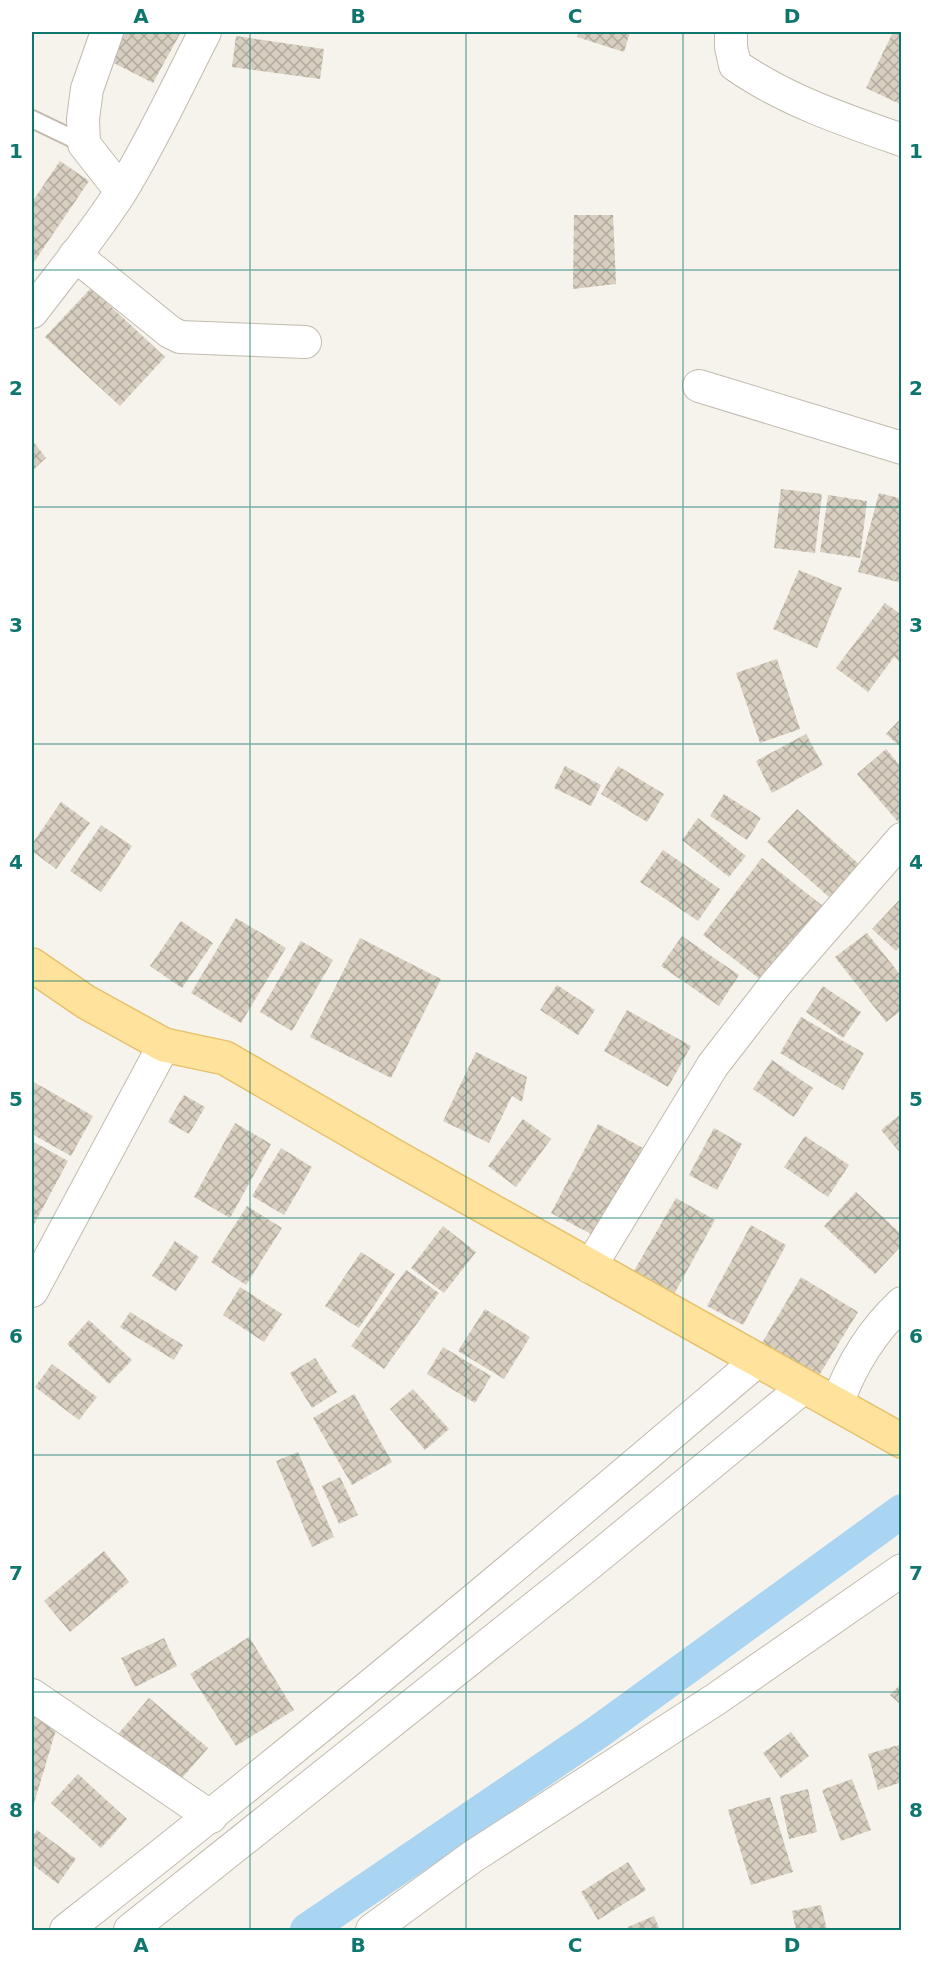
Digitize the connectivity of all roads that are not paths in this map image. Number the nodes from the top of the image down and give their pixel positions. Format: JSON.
{"nodes":[{"id":1,"x":107,"y":32,"type":"edge"},
{"id":2,"x":205,"y":32,"type":"edge"},
{"id":3,"x":730,"y":32,"type":"edge"},
{"id":4,"x":32,"y":118,"type":"edge"},
{"id":5,"x":902,"y":140,"type":"edge"},
{"id":6,"x":84,"y":144,"type":"junction"},
{"id":7,"x":121,"y":191,"type":"junction"},
{"id":8,"x":75,"y":255,"type":"junction"},
{"id":9,"x":32,"y":312,"type":"edge"},
{"id":10,"x":305,"y":342,"type":"dead end"},
{"id":11,"x":699,"y":386,"type":"dead end"},
{"id":12,"x":902,"y":448,"type":"edge"},
{"id":13,"x":902,"y":839,"type":"edge"},
{"id":14,"x":32,"y":965,"type":"edge"},
{"id":15,"x":164,"y":1045,"type":"junction"},
{"id":16,"x":590,"y":1268,"type":"junction"},
{"id":17,"x":32,"y":1291,"type":"edge"},
{"id":18,"x":902,"y":1303,"type":"edge"},
{"id":19,"x":757,"y":1361,"type":"junction"},
{"id":20,"x":804,"y":1387,"type":"junction"},
{"id":21,"x":837,"y":1404,"type":"junction"},
{"id":22,"x":902,"y":1441,"type":"edge"},
{"id":23,"x":902,"y":1570,"type":"edge"},
{"id":24,"x":32,"y":1695,"type":"edge"},
{"id":25,"x":211,"y":1817,"type":"junction"},
{"id":26,"x":66,"y":1930,"type":"edge"},
{"id":27,"x":130,"y":1930,"type":"edge"},
{"id":28,"x":372,"y":1930,"type":"edge"}],
"edges":[{"from":1,"to":6,"type":"street"},
{"from":2,"to":7,"type":"street"},
{"from":3,"to":5,"type":"street"},
{"from":4,"to":6,"type":"lane"},
{"from":6,"to":7,"type":"street"},
{"from":7,"to":8,"type":"street"},
{"from":8,"to":9,"type":"street"},
{"from":8,"to":10,"type":"street"},
{"from":11,"to":12,"type":"street"},
{"from":13,"to":16,"type":"street"},
{"from":14,"to":15,"type":"main road"},
{"from":15,"to":16,"type":"main road"},
{"from":15,"to":17,"type":"street"},
{"from":16,"to":19,"type":"main road"},
{"from":18,"to":21,"type":"street"},
{"from":19,"to":20,"type":"main road"},
{"from":19,"to":25,"type":"street"},
{"from":20,"to":21,"type":"main road"},
{"from":20,"to":27,"type":"street"},
{"from":21,"to":22,"type":"main road"},
{"from":23,"to":28,"type":"street"},
{"from":24,"to":25,"type":"street"},
{"from":25,"to":26,"type":"street"}]}
